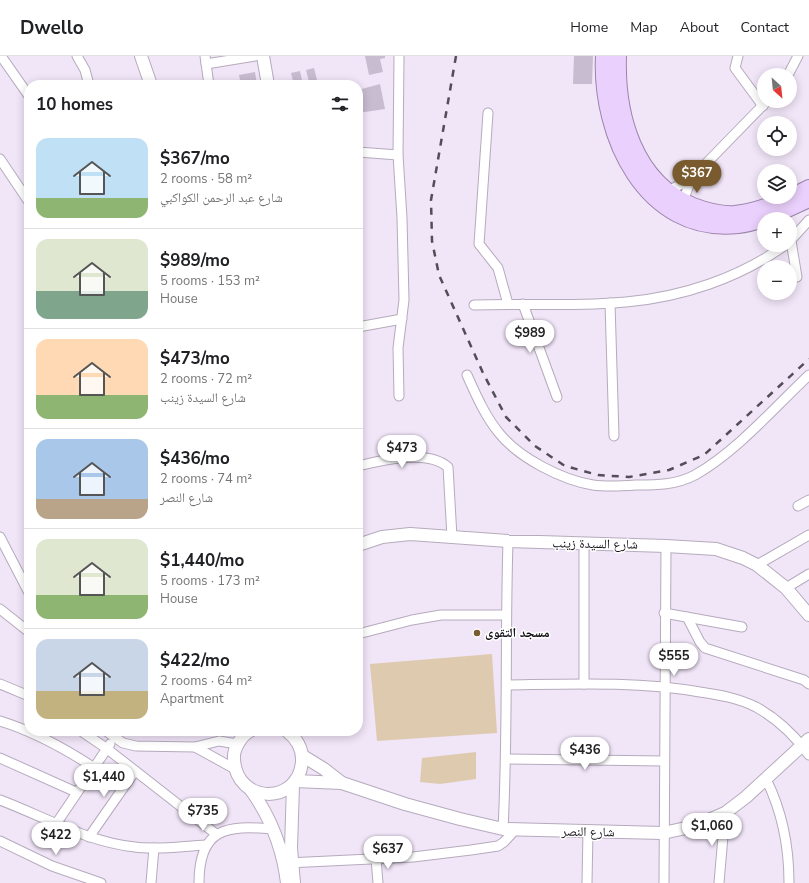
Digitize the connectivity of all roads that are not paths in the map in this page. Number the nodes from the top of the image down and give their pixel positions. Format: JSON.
{"nodes":[{"id":1,"x":1,"y":56,"type":"edge"},
{"id":2,"x":77,"y":56,"type":"edge"},
{"id":3,"x":141,"y":56,"type":"edge"},
{"id":4,"x":255,"y":56,"type":"edge"},
{"id":5,"x":263,"y":56,"type":"edge"},
{"id":6,"x":399,"y":56,"type":"edge"},
{"id":7,"x":604,"y":56,"type":"edge"},
{"id":8,"x":618,"y":56,"type":"edge"},
{"id":9,"x":738,"y":56,"type":"edge"},
{"id":10,"x":798,"y":56,"type":"edge"},
{"id":11,"x":205,"y":60,"type":"edge"},
{"id":12,"x":792,"y":68,"type":"edge"},
{"id":13,"x":88,"y":80,"type":"edge"},
{"id":14,"x":149,"y":80,"type":"edge"},
{"id":15,"x":208,"y":80,"type":"edge"},
{"id":16,"x":267,"y":80,"type":"edge"},
{"id":17,"x":24,"y":89,"type":"edge"},
{"id":18,"x":757,"y":94,"type":"edge"},
{"id":19,"x":760,"y":108,"type":"edge"},
{"id":20,"x":488,"y":113,"type":"dead end"},
{"id":21,"x":363,"y":152,"type":"edge"},
{"id":22,"x":398,"y":155,"type":"junction"},
{"id":23,"x":0,"y":159,"type":"edge"},
{"id":24,"x":691,"y":179,"type":"junction"},
{"id":25,"x":809,"y":188,"type":"edge"},
{"id":26,"x":666,"y":192,"type":"junction"},
{"id":27,"x":24,"y":195,"type":"edge"},
{"id":28,"x":809,"y":199,"type":"edge"},
{"id":29,"x":683,"y":202,"type":"junction"},
{"id":30,"x":809,"y":220,"type":"edge"},
{"id":31,"x":797,"y":233,"type":"edge"},
{"id":32,"x":774,"y":252,"type":"edge"},
{"id":33,"x":610,"y":303,"type":"junction"},
{"id":34,"x":508,"y":304,"type":"junction"},
{"id":35,"x":524,"y":304,"type":"junction"},
{"id":36,"x":474,"y":305,"type":"dead end"},
{"id":37,"x":402,"y":320,"type":"junction"},
{"id":38,"x":363,"y":326,"type":"edge"},
{"id":39,"x":467,"y":375,"type":"dead end"},
{"id":40,"x":809,"y":375,"type":"edge"},
{"id":41,"x":399,"y":396,"type":"dead end"},
{"id":42,"x":557,"y":396,"type":"dead end"},
{"id":43,"x":614,"y":436,"type":"dead end"},
{"id":44,"x":363,"y":465,"type":"edge"},
{"id":45,"x":809,"y":500,"type":"edge"},
{"id":46,"x":798,"y":506,"type":"dead end"},
{"id":47,"x":809,"y":535,"type":"edge"},
{"id":48,"x":0,"y":537,"type":"edge"},
{"id":49,"x":452,"y":537,"type":"junction"},
{"id":50,"x":508,"y":541,"type":"junction"},
{"id":51,"x":363,"y":543,"type":"edge"},
{"id":52,"x":584,"y":544,"type":"junction"},
{"id":53,"x":666,"y":546,"type":"junction"},
{"id":54,"x":757,"y":565,"type":"junction"},
{"id":55,"x":809,"y":574,"type":"edge"},
{"id":56,"x":24,"y":583,"type":"edge"},
{"id":57,"x":786,"y":588,"type":"junction"},
{"id":58,"x":0,"y":609,"type":"edge"},
{"id":59,"x":664,"y":614,"type":"junction"},
{"id":60,"x":506,"y":615,"type":"junction"},
{"id":61,"x":809,"y":615,"type":"edge"},
{"id":62,"x":687,"y":617,"type":"junction"},
{"id":63,"x":742,"y":627,"type":"dead end"},
{"id":64,"x":24,"y":628,"type":"edge"},
{"id":65,"x":363,"y":633,"type":"edge"},
{"id":66,"x":0,"y":684,"type":"edge"},
{"id":67,"x":584,"y":684,"type":"junction"},
{"id":68,"x":809,"y":684,"type":"edge"},
{"id":69,"x":507,"y":685,"type":"junction"},
{"id":70,"x":666,"y":686,"type":"junction"},
{"id":71,"x":24,"y":694,"type":"edge"},
{"id":72,"x":0,"y":721,"type":"edge"},
{"id":73,"x":24,"y":729,"type":"edge"},
{"id":74,"x":38,"y":736,"type":"edge"},
{"id":75,"x":88,"y":736,"type":"edge"},
{"id":76,"x":293,"y":736,"type":"edge"},
{"id":77,"x":300,"y":736,"type":"edge"},
{"id":78,"x":114,"y":737,"type":"joint"},
{"id":79,"x":237,"y":739,"type":"edge"},
{"id":80,"x":805,"y":742,"type":"edge"},
{"id":81,"x":195,"y":747,"type":"junction"},
{"id":82,"x":106,"y":748,"type":"junction"},
{"id":83,"x":302,"y":754,"type":"junction"},
{"id":84,"x":809,"y":755,"type":"edge"},
{"id":85,"x":0,"y":758,"type":"edge"},
{"id":86,"x":506,"y":759,"type":"junction"},
{"id":87,"x":664,"y":761,"type":"junction"},
{"id":88,"x":93,"y":767,"type":"junction"},
{"id":89,"x":234,"y":769,"type":"junction"},
{"id":90,"x":135,"y":771,"type":"junction"},
{"id":91,"x":766,"y":779,"type":"junction"},
{"id":92,"x":294,"y":783,"type":"junction"},
{"id":93,"x":342,"y":783,"type":"junction"},
{"id":94,"x":251,"y":790,"type":"junction"},
{"id":95,"x":76,"y":792,"type":"junction"},
{"id":96,"x":0,"y":800,"type":"edge"},
{"id":97,"x":726,"y":813,"type":"junction"},
{"id":98,"x":267,"y":815,"type":"junction"},
{"id":99,"x":56,"y":824,"type":"junction"},
{"id":100,"x":255,"y":827,"type":"junction"},
{"id":101,"x":273,"y":829,"type":"junction"},
{"id":102,"x":509,"y":829,"type":"junction"},
{"id":103,"x":588,"y":831,"type":"junction"},
{"id":104,"x":663,"y":833,"type":"junction"},
{"id":105,"x":216,"y":834,"type":"junction"},
{"id":106,"x":89,"y":837,"type":"junction"},
{"id":107,"x":0,"y":841,"type":"edge"},
{"id":108,"x":206,"y":845,"type":"junction"},
{"id":109,"x":154,"y":848,"type":"junction"},
{"id":110,"x":376,"y":858,"type":"junction"},
{"id":111,"x":288,"y":863,"type":"junction"},
{"id":112,"x":101,"y":883,"type":"edge"},
{"id":113,"x":151,"y":883,"type":"edge"},
{"id":114,"x":199,"y":883,"type":"edge"},
{"id":115,"x":287,"y":883,"type":"edge"},
{"id":116,"x":294,"y":883,"type":"edge"},
{"id":117,"x":378,"y":883,"type":"edge"},
{"id":118,"x":587,"y":883,"type":"edge"},
{"id":119,"x":664,"y":883,"type":"edge"},
{"id":120,"x":719,"y":883,"type":"edge"},
{"id":121,"x":788,"y":883,"type":"edge"}],
"edges":[{"from":1,"to":17,"type":"street"},
{"from":2,"to":13,"type":"street"},
{"from":3,"to":14,"type":"street"},
{"from":4,"to":11,"type":"street"},
{"from":5,"to":16,"type":"street"},
{"from":6,"to":22,"type":"street"},
{"from":7,"to":28,"type":"highway"},
{"from":8,"to":26,"type":"highway"},
{"from":9,"to":18,"type":"street"},
{"from":10,"to":12,"type":"street"},
{"from":11,"to":15,"type":"street"},
{"from":19,"to":24,"type":"street"},
{"from":20,"to":34,"type":"street"},
{"from":21,"to":22,"type":"street"},
{"from":22,"to":37,"type":"street"},
{"from":23,"to":27,"type":"street"},
{"from":24,"to":26,"type":"street"},
{"from":24,"to":29,"type":"street"},
{"from":25,"to":29,"type":"highway"},
{"from":26,"to":29,"type":"highway"},
{"from":30,"to":31,"type":"street"},
{"from":32,"to":33,"type":"street"},
{"from":33,"to":35,"type":"street"},
{"from":33,"to":43,"type":"street"},
{"from":34,"to":35,"type":"street"},
{"from":34,"to":36,"type":"street"},
{"from":35,"to":42,"type":"street"},
{"from":37,"to":38,"type":"street"},
{"from":37,"to":41,"type":"street"},
{"from":39,"to":40,"type":"street"},
{"from":44,"to":49,"type":"street"},
{"from":45,"to":46,"type":"street"},
{"from":47,"to":54,"type":"street"},
{"from":48,"to":56,"type":"street"},
{"from":49,"to":50,"type":"street","name":"شارع السيدة زينب"},
{"from":49,"to":51,"type":"street","name":"شارع السيدة زينب"},
{"from":50,"to":52,"type":"street","name":"شارع السيدة زينب"},
{"from":50,"to":60,"type":"street"},
{"from":52,"to":53,"type":"street","name":"شارع السيدة زينب"},
{"from":52,"to":67,"type":"street"},
{"from":53,"to":54,"type":"street","name":"شارع السيدة زينب"},
{"from":53,"to":59,"type":"street"},
{"from":54,"to":57,"type":"street","name":"شارع السيدة زينب"},
{"from":55,"to":57,"type":"street"},
{"from":57,"to":61,"type":"street","name":"شارع السيدة زينب"},
{"from":58,"to":64,"type":"street"},
{"from":59,"to":62,"type":"street"},
{"from":59,"to":70,"type":"street"},
{"from":60,"to":65,"type":"street"},
{"from":60,"to":69,"type":"street"},
{"from":62,"to":63,"type":"street"},
{"from":62,"to":68,"type":"street"},
{"from":66,"to":71,"type":"street"},
{"from":67,"to":69,"type":"street"},
{"from":67,"to":70,"type":"street"},
{"from":69,"to":86,"type":"street"},
{"from":70,"to":80,"type":"street"},
{"from":70,"to":87,"type":"street"},
{"from":72,"to":73,"type":"street"},
{"from":74,"to":88,"type":"street"},
{"from":75,"to":82,"type":"street"},
{"from":76,"to":83,"type":"street"},
{"from":77,"to":83,"type":"street"},
{"from":78,"to":81,"type":"street"},
{"from":78,"to":82,"type":"street"},
{"from":79,"to":81,"type":"street"},
{"from":79,"to":89,"type":"street"},
{"from":80,"to":84,"type":"street"},
{"from":80,"to":91,"type":"street","name":"شارع النصر"},
{"from":81,"to":89,"type":"street"},
{"from":82,"to":88,"type":"street"},
{"from":82,"to":90,"type":"street"},
{"from":83,"to":92,"type":"street"},
{"from":83,"to":93,"type":"street","name":"شارع النصر"},
{"from":85,"to":95,"type":"street"},
{"from":86,"to":87,"type":"street"},
{"from":86,"to":102,"type":"street"},
{"from":87,"to":104,"type":"street"},
{"from":88,"to":95,"type":"street"},
{"from":89,"to":94,"type":"street"},
{"from":90,"to":105,"type":"street"},
{"from":90,"to":106,"type":"street"},
{"from":91,"to":97,"type":"street","name":"شارع النصر"},
{"from":91,"to":121,"type":"street"},
{"from":92,"to":93,"type":"street","name":"شارع النصر"},
{"from":92,"to":94,"type":"street"},
{"from":92,"to":111,"type":"street"},
{"from":93,"to":102,"type":"street","name":"شارع النصر"},
{"from":94,"to":98,"type":"street"},
{"from":95,"to":99,"type":"street"},
{"from":96,"to":99,"type":"street"},
{"from":97,"to":104,"type":"street","name":"شارع النصر"},
{"from":97,"to":120,"type":"street"},
{"from":98,"to":100,"type":"street"},
{"from":98,"to":101,"type":"street"},
{"from":99,"to":106,"type":"street"},
{"from":100,"to":101,"type":"street"},
{"from":100,"to":105,"type":"street"},
{"from":101,"to":111,"type":"street"},
{"from":102,"to":103,"type":"street","name":"شارع النصر"},
{"from":102,"to":110,"type":"street"},
{"from":103,"to":104,"type":"street","name":"شارع النصر"},
{"from":103,"to":118,"type":"street"},
{"from":104,"to":119,"type":"street"},
{"from":105,"to":108,"type":"street"},
{"from":106,"to":109,"type":"street"},
{"from":107,"to":112,"type":"street"},
{"from":108,"to":109,"type":"street"},
{"from":108,"to":114,"type":"street"},
{"from":109,"to":113,"type":"street"},
{"from":110,"to":111,"type":"street"},
{"from":110,"to":117,"type":"street"},
{"from":111,"to":115,"type":"street"},
{"from":111,"to":116,"type":"street"}]}
